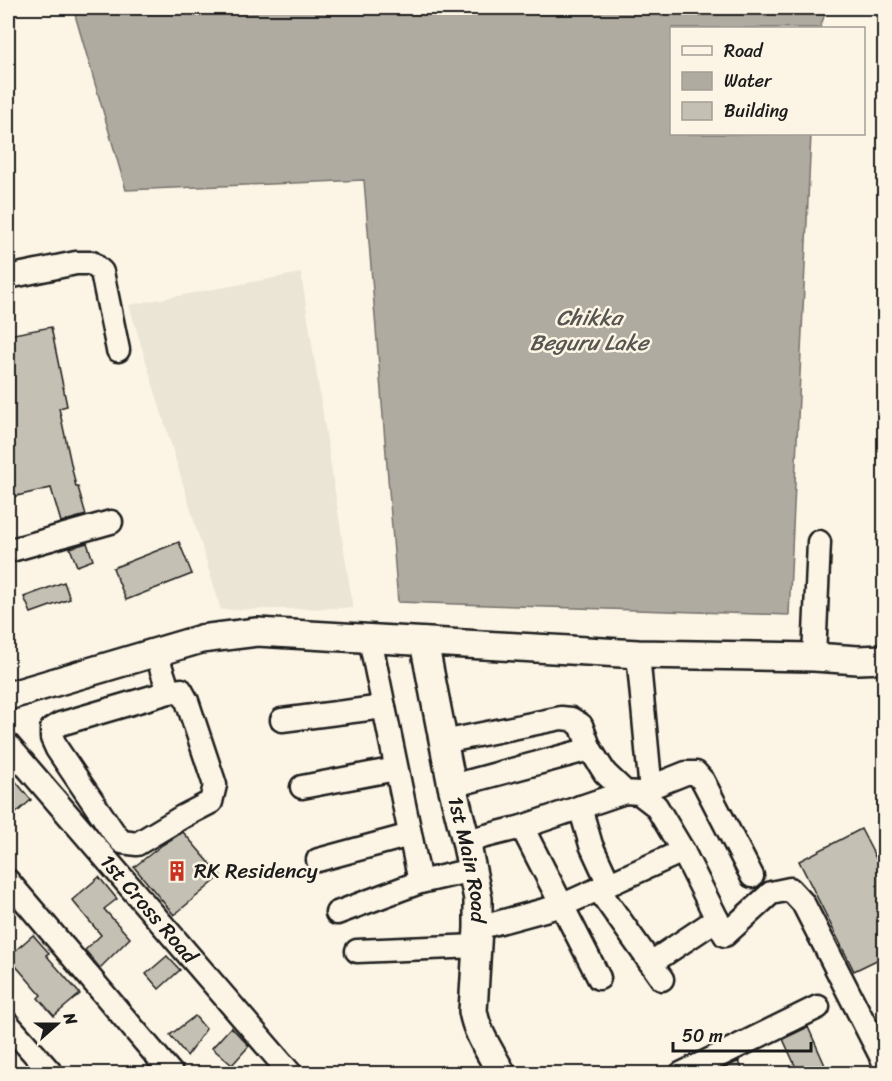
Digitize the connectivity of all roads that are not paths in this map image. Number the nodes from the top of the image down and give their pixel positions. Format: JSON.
{"nodes":[{"id":1,"x":8,"y":277,"type":"edge"},
{"id":2,"x":118,"y":350,"type":"dead end"},
{"id":3,"x":111,"y":522,"type":"dead end"},
{"id":4,"x":819,"y":542,"type":"dead end"},
{"id":5,"x":8,"y":551,"type":"edge"},
{"id":6,"x":370,"y":639,"type":"junction"},
{"id":7,"x":424,"y":642,"type":"junction"},
{"id":8,"x":156,"y":653,"type":"junction"},
{"id":9,"x":638,"y":654,"type":"junction"},
{"id":10,"x":814,"y":657,"type":"junction"},
{"id":11,"x":885,"y":659,"type":"edge"},
{"id":12,"x":169,"y":692,"type":"junction"},
{"id":13,"x":8,"y":696,"type":"edge"},
{"id":14,"x":384,"y":707,"type":"junction"},
{"id":15,"x":282,"y":720,"type":"dead end"},
{"id":16,"x":443,"y":742,"type":"junction"},
{"id":17,"x":8,"y":745,"type":"edge"},
{"id":18,"x":590,"y":749,"type":"junction"},
{"id":19,"x":396,"y":769,"type":"junction"},
{"id":20,"x":452,"y":786,"type":"junction"},
{"id":21,"x":302,"y":787,"type":"dead end"},
{"id":22,"x":625,"y":792,"type":"junction"},
{"id":23,"x":580,"y":807,"type":"junction"},
{"id":24,"x":104,"y":818,"type":"junction"},
{"id":25,"x":522,"y":827,"type":"junction"},
{"id":26,"x":410,"y":835,"type":"junction"},
{"id":27,"x":87,"y":837,"type":"junction"},
{"id":28,"x":466,"y":841,"type":"junction"},
{"id":29,"x":683,"y":851,"type":"junction"},
{"id":30,"x":318,"y":860,"type":"dead end"},
{"id":31,"x":472,"y":870,"type":"junction"},
{"id":32,"x":752,"y":876,"type":"dead end"},
{"id":33,"x":8,"y":881,"type":"edge"},
{"id":34,"x":420,"y":882,"type":"junction"},
{"id":35,"x":603,"y":887,"type":"junction"},
{"id":36,"x":562,"y":905,"type":"junction"},
{"id":37,"x":337,"y":913,"type":"dead end"},
{"id":38,"x":717,"y":919,"type":"junction"},
{"id":39,"x":477,"y":937,"type":"junction"},
{"id":40,"x":357,"y":951,"type":"dead end"},
{"id":41,"x":599,"y":978,"type":"dead end"},
{"id":42,"x":818,"y":1007,"type":"dead end"},
{"id":43,"x":8,"y":1024,"type":"edge"},
{"id":44,"x":885,"y":1062,"type":"edge"},
{"id":45,"x":52,"y":1074,"type":"edge"},
{"id":46,"x":172,"y":1074,"type":"edge"},
{"id":47,"x":291,"y":1074,"type":"edge"},
{"id":48,"x":502,"y":1074,"type":"edge"},
{"id":49,"x":681,"y":1074,"type":"edge"}],
"edges":[{"from":1,"to":2,"type":"street"},
{"from":3,"to":5,"type":"street"},
{"from":4,"to":10,"type":"street"},
{"from":6,"to":7,"type":"street"},
{"from":6,"to":8,"type":"street"},
{"from":6,"to":14,"type":"street"},
{"from":7,"to":9,"type":"street"},
{"from":7,"to":16,"type":"street","name":"1st Main Road"},
{"from":8,"to":12,"type":"street"},
{"from":8,"to":13,"type":"street"},
{"from":9,"to":10,"type":"street"},
{"from":9,"to":32,"type":"street"},
{"from":10,"to":11,"type":"street"},
{"from":12,"to":24,"type":"street"},
{"from":12,"to":24,"type":"street"},
{"from":14,"to":15,"type":"street"},
{"from":14,"to":19,"type":"street"},
{"from":16,"to":18,"type":"street"},
{"from":16,"to":20,"type":"street","name":"1st Main Road"},
{"from":17,"to":27,"type":"street","name":"1st Cross Road"},
{"from":18,"to":20,"type":"street"},
{"from":18,"to":22,"type":"street"},
{"from":19,"to":21,"type":"street"},
{"from":19,"to":26,"type":"street"},
{"from":20,"to":28,"type":"street","name":"1st Main Road"},
{"from":22,"to":23,"type":"street"},
{"from":22,"to":29,"type":"street"},
{"from":23,"to":25,"type":"street"},
{"from":23,"to":35,"type":"street"},
{"from":24,"to":27,"type":"street"},
{"from":25,"to":28,"type":"street"},
{"from":25,"to":36,"type":"street"},
{"from":26,"to":30,"type":"street"},
{"from":26,"to":34,"type":"street"},
{"from":27,"to":47,"type":"street","name":"1st Cross Road"},
{"from":28,"to":31,"type":"street","name":"1st Main Road"},
{"from":29,"to":35,"type":"street"},
{"from":29,"to":38,"type":"street"},
{"from":31,"to":34,"type":"street"},
{"from":31,"to":39,"type":"street","name":"1st Main Road"},
{"from":33,"to":46,"type":"street"},
{"from":34,"to":37,"type":"street"},
{"from":35,"to":36,"type":"street"},
{"from":35,"to":38,"type":"street"},
{"from":36,"to":39,"type":"street"},
{"from":36,"to":41,"type":"street"},
{"from":38,"to":44,"type":"street"},
{"from":39,"to":40,"type":"street"},
{"from":39,"to":48,"type":"street","name":"1st Main Road"},
{"from":42,"to":49,"type":"street"},
{"from":43,"to":45,"type":"street"}]}
